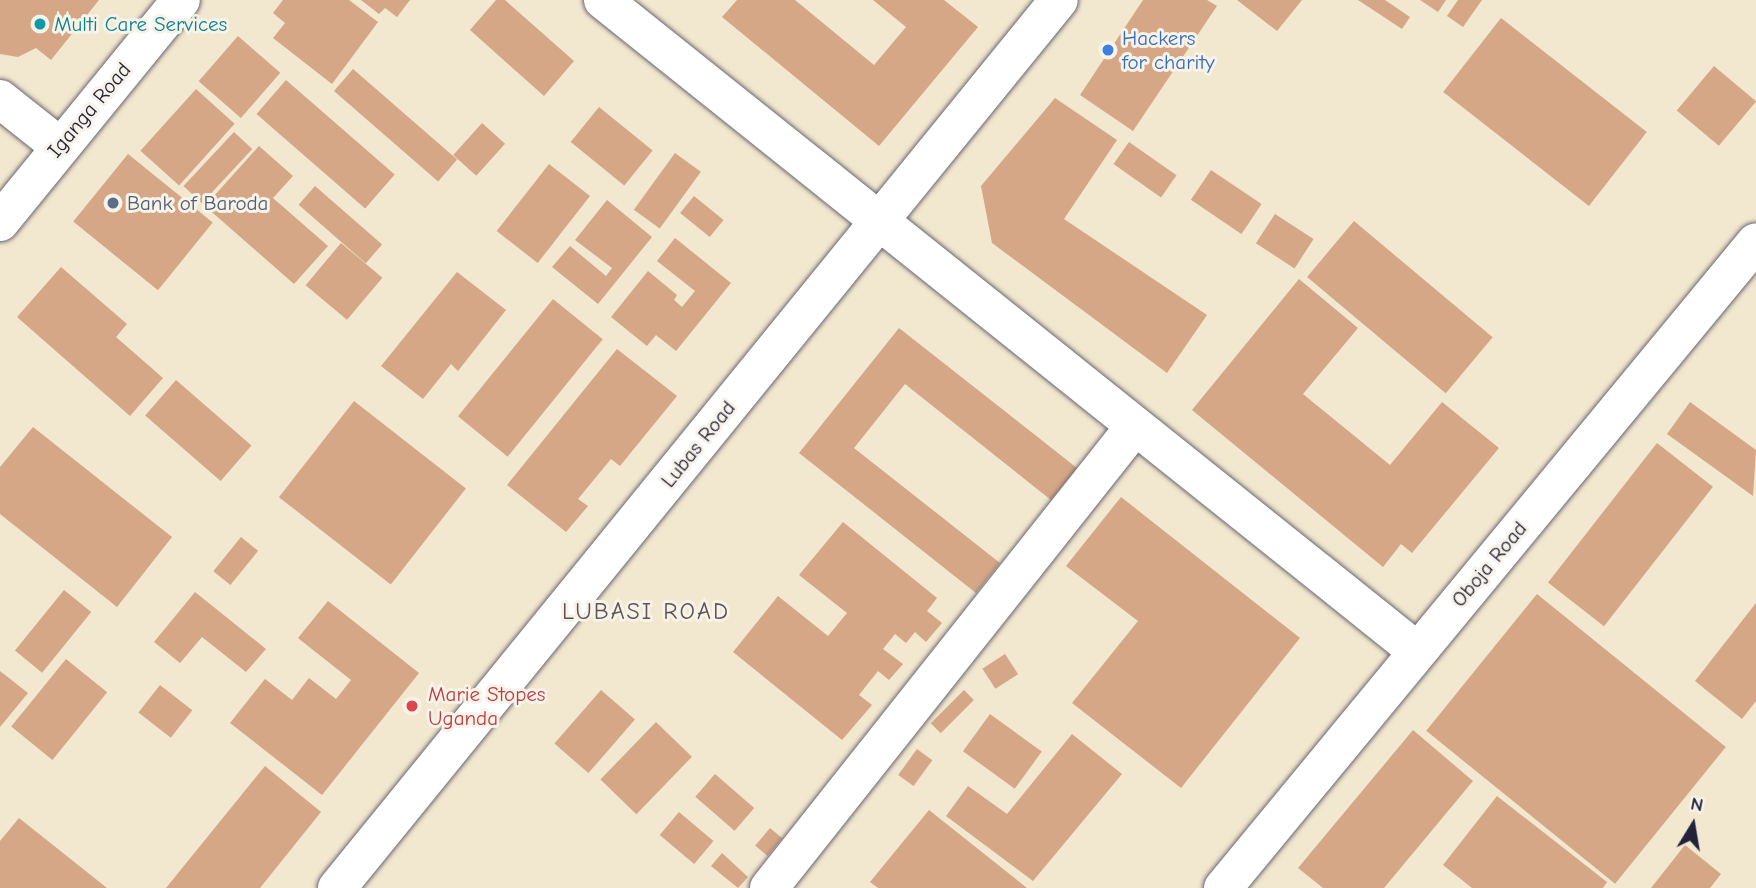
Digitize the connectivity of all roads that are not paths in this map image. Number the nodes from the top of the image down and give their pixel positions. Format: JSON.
{"nodes":[{"id":1,"x":181,"y":0,"type":"edge"},
{"id":2,"x":603,"y":0,"type":"edge"},
{"id":3,"x":1059,"y":0,"type":"edge"},
{"id":4,"x":0,"y":99,"type":"edge"},
{"id":5,"x":59,"y":146,"type":"junction"},
{"id":6,"x":879,"y":221,"type":"junction"},
{"id":7,"x":0,"y":222,"type":"edge"},
{"id":8,"x":1756,"y":242,"type":"edge"},
{"id":9,"x":1135,"y":426,"type":"junction"},
{"id":10,"x":1417,"y":651,"type":"junction"},
{"id":11,"x":337,"y":888,"type":"edge"},
{"id":12,"x":769,"y":888,"type":"edge"},
{"id":13,"x":1223,"y":888,"type":"edge"}],
"edges":[{"from":1,"to":5,"type":"street","name":"Iganga Road"},
{"from":2,"to":6,"type":"street"},
{"from":3,"to":6,"type":"street","name":"Lubas Road"},
{"from":4,"to":5,"type":"street"},
{"from":5,"to":7,"type":"street","name":"Iganga Road"},
{"from":6,"to":9,"type":"street"},
{"from":6,"to":11,"type":"street","name":"Lubas Road"},
{"from":8,"to":10,"type":"street","name":"Oboja Road"},
{"from":9,"to":10,"type":"street"},
{"from":9,"to":12,"type":"street"},
{"from":10,"to":13,"type":"street","name":"Oboja Road"}]}
